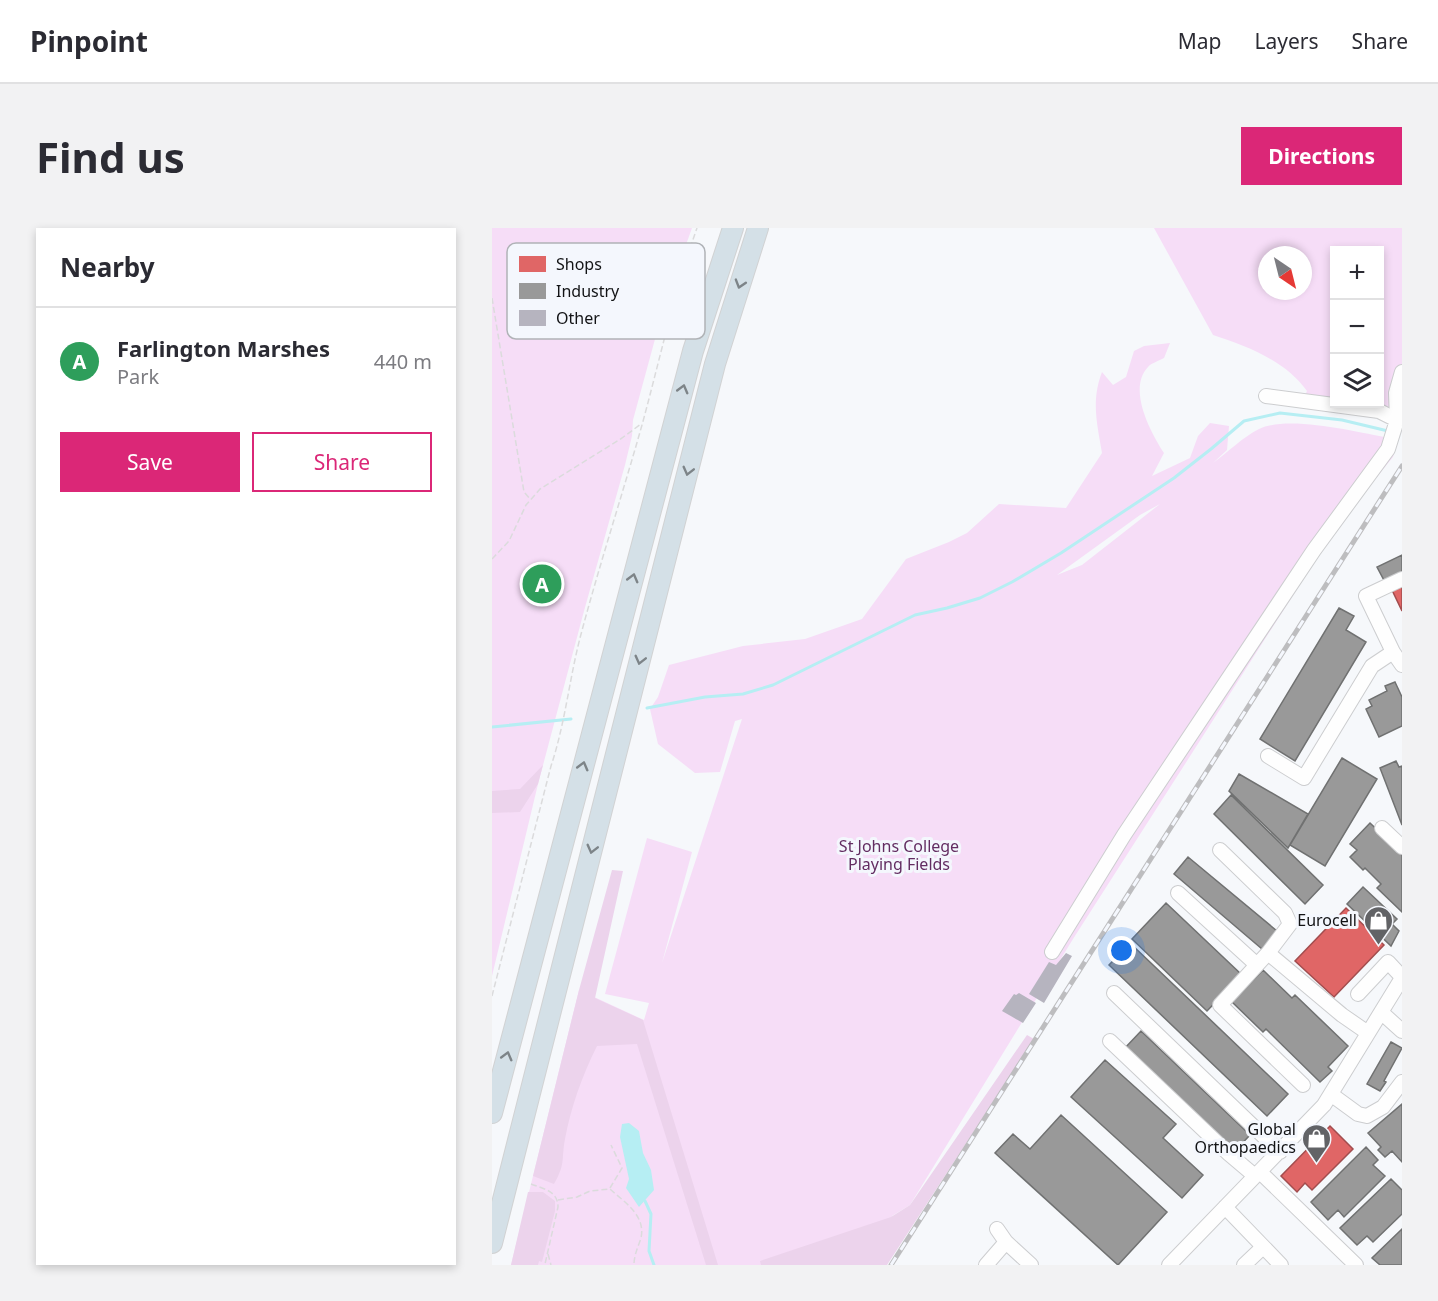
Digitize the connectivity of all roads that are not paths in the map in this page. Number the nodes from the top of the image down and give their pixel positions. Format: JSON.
{"nodes":[{"id":1,"x":733,"y":228,"type":"edge"},
{"id":2,"x":758,"y":228,"type":"edge"},
{"id":3,"x":705,"y":314,"type":"edge"},
{"id":4,"x":697,"y":339,"type":"edge"},
{"id":5,"x":1402,"y":372,"type":"edge"},
{"id":6,"x":1266,"y":396,"type":"dead end"},
{"id":7,"x":1395,"y":428,"type":"junction"},
{"id":8,"x":1402,"y":579,"type":"edge"},
{"id":9,"x":1393,"y":652,"type":"junction"},
{"id":10,"x":1402,"y":665,"type":"edge"},
{"id":11,"x":1268,"y":756,"type":"dead end"},
{"id":12,"x":1382,"y":828,"type":"dead end"},
{"id":13,"x":1402,"y":847,"type":"edge"},
{"id":14,"x":1220,"y":850,"type":"dead end"},
{"id":15,"x":1178,"y":893,"type":"dead end"},
{"id":16,"x":1052,"y":952,"type":"dead end"},
{"id":17,"x":1268,"y":953,"type":"junction"},
{"id":18,"x":1257,"y":965,"type":"junction"},
{"id":19,"x":1402,"y":978,"type":"edge"},
{"id":20,"x":1114,"y":993,"type":"dead end"},
{"id":21,"x":1358,"y":994,"type":"dead end"},
{"id":22,"x":1381,"y":1012,"type":"junction"},
{"id":23,"x":1402,"y":1031,"type":"edge"},
{"id":24,"x":1368,"y":1033,"type":"junction"},
{"id":25,"x":1110,"y":1041,"type":"dead end"},
{"id":26,"x":1402,"y":1082,"type":"edge"},
{"id":27,"x":1303,"y":1085,"type":"dead end"},
{"id":28,"x":1332,"y":1095,"type":"junction"},
{"id":29,"x":492,"y":1113,"type":"edge"},
{"id":30,"x":1280,"y":1152,"type":"junction"},
{"id":31,"x":1258,"y":1174,"type":"junction"},
{"id":32,"x":1225,"y":1207,"type":"junction"},
{"id":33,"x":997,"y":1229,"type":"dead end"},
{"id":34,"x":1006,"y":1242,"type":"junction"},
{"id":35,"x":492,"y":1243,"type":"edge"},
{"id":36,"x":1263,"y":1247,"type":"junction"},
{"id":37,"x":1278,"y":1262,"type":"edge"},
{"id":38,"x":986,"y":1265,"type":"edge"},
{"id":39,"x":1031,"y":1265,"type":"edge"},
{"id":40,"x":1169,"y":1265,"type":"edge"},
{"id":41,"x":1244,"y":1265,"type":"edge"},
{"id":42,"x":1356,"y":1265,"type":"edge"}],
"edges":[{"from":3,"to":1,"type":"highway","one_way":true},
{"from":2,"to":35,"type":"highway","one_way":true},
{"from":29,"to":4,"type":"highway","one_way":true},
{"from":5,"to":7,"type":"street"},
{"from":6,"to":7,"type":"street"},
{"from":7,"to":16,"type":"street"},
{"from":8,"to":9,"type":"street"},
{"from":9,"to":10,"type":"street"},
{"from":9,"to":11,"type":"street"},
{"from":12,"to":13,"type":"street"},
{"from":14,"to":17,"type":"street"},
{"from":15,"to":18,"type":"street"},
{"from":17,"to":18,"type":"street"},
{"from":17,"to":24,"type":"street"},
{"from":18,"to":27,"type":"street"},
{"from":19,"to":21,"type":"street"},
{"from":19,"to":22,"type":"street"},
{"from":20,"to":30,"type":"street"},
{"from":22,"to":23,"type":"street"},
{"from":22,"to":24,"type":"street"},
{"from":24,"to":28,"type":"street"},
{"from":25,"to":31,"type":"street"},
{"from":26,"to":28,"type":"street"},
{"from":28,"to":30,"type":"street"},
{"from":30,"to":31,"type":"street"},
{"from":31,"to":32,"type":"street"},
{"from":31,"to":42,"type":"street"},
{"from":32,"to":36,"type":"street"},
{"from":32,"to":40,"type":"street"},
{"from":33,"to":34,"type":"street"},
{"from":34,"to":38,"type":"street"},
{"from":34,"to":39,"type":"street"},
{"from":36,"to":37,"type":"street"},
{"from":36,"to":41,"type":"street"}]}
